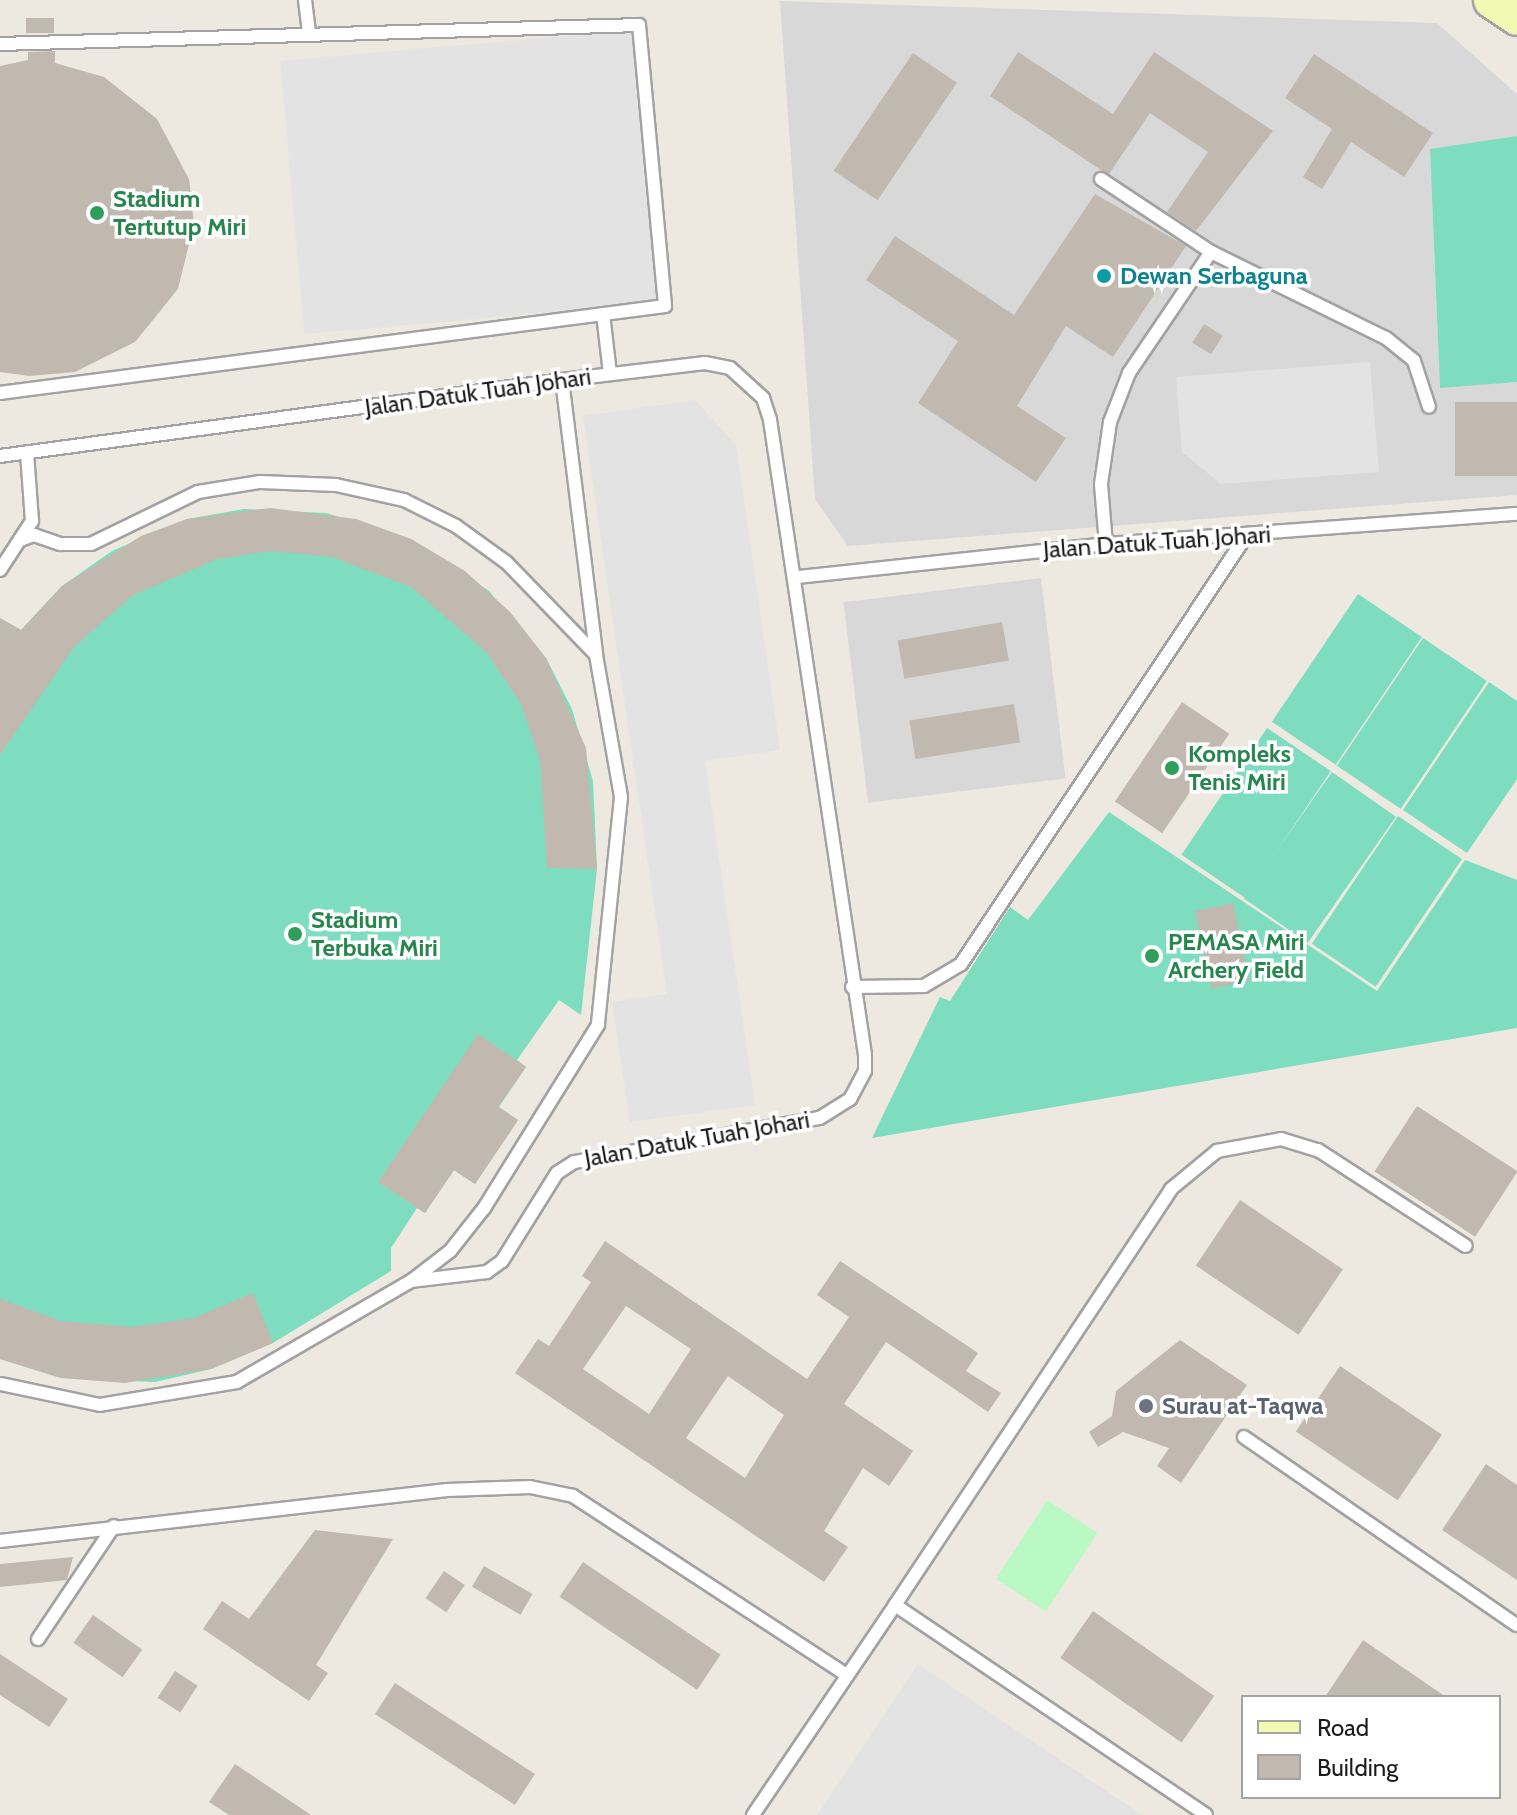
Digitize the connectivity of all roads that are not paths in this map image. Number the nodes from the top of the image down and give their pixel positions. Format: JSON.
{"nodes":[{"id":1,"x":305,"y":0,"type":"edge"},
{"id":2,"x":1492,"y":0,"type":"edge"},
{"id":3,"x":1517,"y":17,"type":"edge"},
{"id":4,"x":309,"y":34,"type":"junction"},
{"id":5,"x":0,"y":44,"type":"edge"},
{"id":6,"x":1101,"y":179,"type":"dead end"},
{"id":7,"x":1211,"y":252,"type":"junction"},
{"id":8,"x":603,"y":314,"type":"junction"},
{"id":9,"x":610,"y":374,"type":"junction"},
{"id":10,"x":562,"y":380,"type":"junction"},
{"id":11,"x":0,"y":393,"type":"edge"},
{"id":12,"x":1429,"y":407,"type":"dead end"},
{"id":13,"x":27,"y":453,"type":"junction"},
{"id":14,"x":0,"y":456,"type":"edge"},
{"id":15,"x":1517,"y":514,"type":"edge"},
{"id":16,"x":1246,"y":536,"type":"junction"},
{"id":17,"x":20,"y":540,"type":"junction"},
{"id":18,"x":1106,"y":544,"type":"junction"},
{"id":19,"x":0,"y":570,"type":"edge"},
{"id":20,"x":798,"y":577,"type":"junction"},
{"id":21,"x":596,"y":655,"type":"junction"},
{"id":22,"x":852,"y":987,"type":"junction"},
{"id":23,"x":1466,"y":1246,"type":"dead end"},
{"id":24,"x":411,"y":1281,"type":"junction"},
{"id":25,"x":0,"y":1384,"type":"edge"},
{"id":26,"x":1244,"y":1437,"type":"dead end"},
{"id":27,"x":114,"y":1526,"type":"junction"},
{"id":28,"x":0,"y":1541,"type":"edge"},
{"id":29,"x":895,"y":1605,"type":"junction"},
{"id":30,"x":1517,"y":1625,"type":"edge"},
{"id":31,"x":38,"y":1639,"type":"dead end"},
{"id":32,"x":847,"y":1675,"type":"junction"},
{"id":33,"x":753,"y":1815,"type":"edge"},
{"id":34,"x":1206,"y":1815,"type":"edge"}],
"edges":[{"from":1,"to":4,"type":"lane"},
{"from":2,"to":3,"type":"main road"},
{"from":4,"to":5,"type":"lane"},
{"from":4,"to":8,"type":"lane"},
{"from":6,"to":7,"type":"lane"},
{"from":7,"to":12,"type":"lane"},
{"from":7,"to":18,"type":"lane"},
{"from":8,"to":9,"type":"lane"},
{"from":8,"to":11,"type":"lane"},
{"from":9,"to":10,"type":"lane","name":"Jalan Datuk Tuah Johari"},
{"from":9,"to":20,"type":"lane","name":"Jalan Datuk Tuah Johari"},
{"from":10,"to":13,"type":"lane","name":"Jalan Datuk Tuah Johari"},
{"from":10,"to":21,"type":"lane"},
{"from":13,"to":14,"type":"lane","name":"Jalan Datuk Tuah Johari"},
{"from":13,"to":17,"type":"lane"},
{"from":15,"to":16,"type":"lane","name":"Jalan Datuk Tuah Johari"},
{"from":16,"to":18,"type":"lane","name":"Jalan Datuk Tuah Johari"},
{"from":16,"to":22,"type":"lane"},
{"from":17,"to":19,"type":"lane"},
{"from":17,"to":21,"type":"lane"},
{"from":18,"to":20,"type":"lane","name":"Jalan Datuk Tuah Johari"},
{"from":20,"to":22,"type":"lane","name":"Jalan Datuk Tuah Johari"},
{"from":21,"to":24,"type":"lane"},
{"from":22,"to":24,"type":"lane","name":"Jalan Datuk Tuah Johari"},
{"from":23,"to":29,"type":"lane"},
{"from":24,"to":25,"type":"lane","name":"Jalan Datuk Tuah Johari"},
{"from":26,"to":30,"type":"lane"},
{"from":27,"to":28,"type":"lane"},
{"from":27,"to":31,"type":"lane"},
{"from":27,"to":32,"type":"lane"},
{"from":29,"to":32,"type":"lane"},
{"from":29,"to":34,"type":"lane"},
{"from":32,"to":33,"type":"lane"}]}
